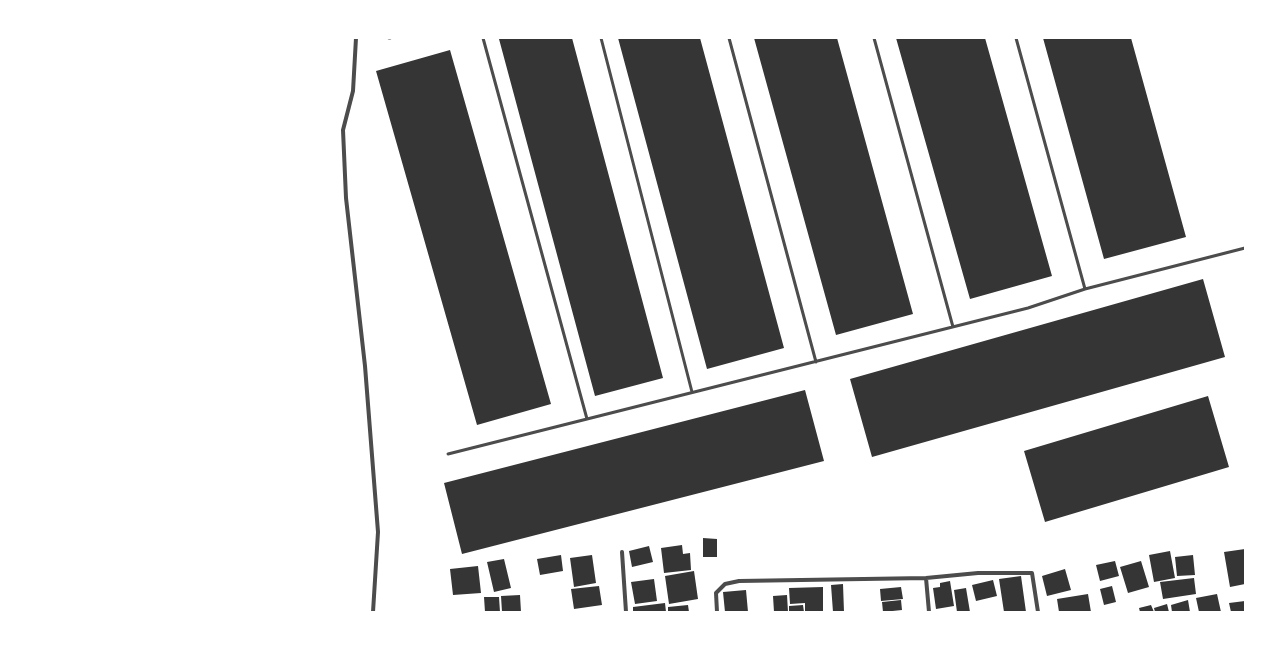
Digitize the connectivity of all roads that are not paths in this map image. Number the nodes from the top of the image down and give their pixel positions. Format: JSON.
{"nodes":[{"id":1,"x":356,"y":38,"type":"edge"},
{"id":2,"x":483,"y":38,"type":"edge"},
{"id":3,"x":602,"y":38,"type":"edge"},
{"id":4,"x":729,"y":38,"type":"edge"},
{"id":5,"x":874,"y":38,"type":"edge"},
{"id":6,"x":1016,"y":38,"type":"edge"},
{"id":7,"x":1245,"y":248,"type":"edge"},
{"id":8,"x":1085,"y":289,"type":"junction"},
{"id":9,"x":953,"y":327,"type":"junction"},
{"id":10,"x":816,"y":362,"type":"junction"},
{"id":11,"x":692,"y":392,"type":"junction"},
{"id":12,"x":587,"y":419,"type":"junction"},
{"id":13,"x":448,"y":454,"type":"dead end"},
{"id":14,"x":622,"y":552,"type":"dead end"},
{"id":15,"x":926,"y":578,"type":"junction"},
{"id":16,"x":373,"y":612,"type":"edge"},
{"id":17,"x":626,"y":612,"type":"edge"},
{"id":18,"x":717,"y":612,"type":"edge"},
{"id":19,"x":929,"y":612,"type":"edge"},
{"id":20,"x":1038,"y":612,"type":"edge"}],
"edges":[{"from":1,"to":16,"type":"street"},
{"from":2,"to":12,"type":"lane"},
{"from":3,"to":11,"type":"lane"},
{"from":4,"to":10,"type":"lane"},
{"from":5,"to":9,"type":"lane"},
{"from":6,"to":8,"type":"lane"},
{"from":7,"to":8,"type":"lane"},
{"from":8,"to":9,"type":"lane"},
{"from":9,"to":10,"type":"lane"},
{"from":10,"to":11,"type":"lane"},
{"from":11,"to":12,"type":"lane"},
{"from":12,"to":13,"type":"lane"},
{"from":14,"to":17,"type":"street"},
{"from":15,"to":18,"type":"street"},
{"from":15,"to":19,"type":"street"},
{"from":15,"to":20,"type":"street"}]}
